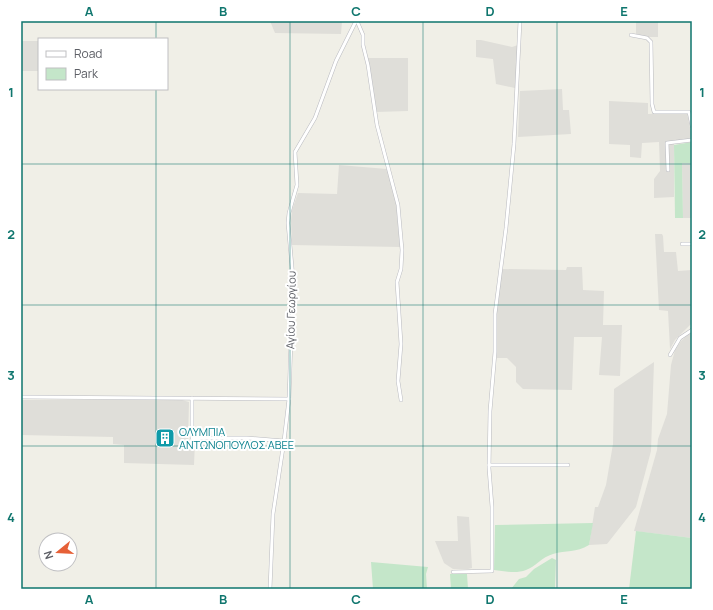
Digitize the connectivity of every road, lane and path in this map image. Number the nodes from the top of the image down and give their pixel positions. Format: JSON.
{"nodes":[{"id":1,"x":357,"y":21,"type":"edge"},
{"id":2,"x":520,"y":21,"type":"edge"},
{"id":3,"x":631,"y":35,"type":"dead end"},
{"id":4,"x":692,"y":126,"type":"edge"},
{"id":5,"x":692,"y":140,"type":"edge"},
{"id":6,"x":668,"y":170,"type":"dead end"},
{"id":7,"x":682,"y":244,"type":"dead end"},
{"id":8,"x":692,"y":244,"type":"edge"},
{"id":9,"x":692,"y":330,"type":"edge"},
{"id":10,"x":670,"y":355,"type":"dead end"},
{"id":11,"x":21,"y":398,"type":"edge"},
{"id":12,"x":192,"y":398,"type":"junction"},
{"id":13,"x":288,"y":399,"type":"junction"},
{"id":14,"x":401,"y":400,"type":"dead end"},
{"id":15,"x":284,"y":441,"type":"junction"},
{"id":16,"x":568,"y":465,"type":"dead end"},
{"id":17,"x":489,"y":466,"type":"junction"},
{"id":18,"x":453,"y":572,"type":"dead end"},
{"id":19,"x":270,"y":589,"type":"edge"}],
"edges":[{"from":1,"to":13,"type":"street","name":"Αγίου Γεωργίου"},
{"from":1,"to":14,"type":"street"},
{"from":2,"to":17,"type":"street"},
{"from":3,"to":4,"type":"street"},
{"from":5,"to":6,"type":"street"},
{"from":7,"to":8,"type":"street"},
{"from":9,"to":10,"type":"street"},
{"from":11,"to":12,"type":"street"},
{"from":12,"to":13,"type":"street"},
{"from":12,"to":15,"type":"street"},
{"from":13,"to":15,"type":"street","name":"Αγίου Γεωργίου"},
{"from":15,"to":19,"type":"street","name":"Αγίου Γεωργίου"},
{"from":16,"to":17,"type":"street"},
{"from":17,"to":18,"type":"street"}]}
